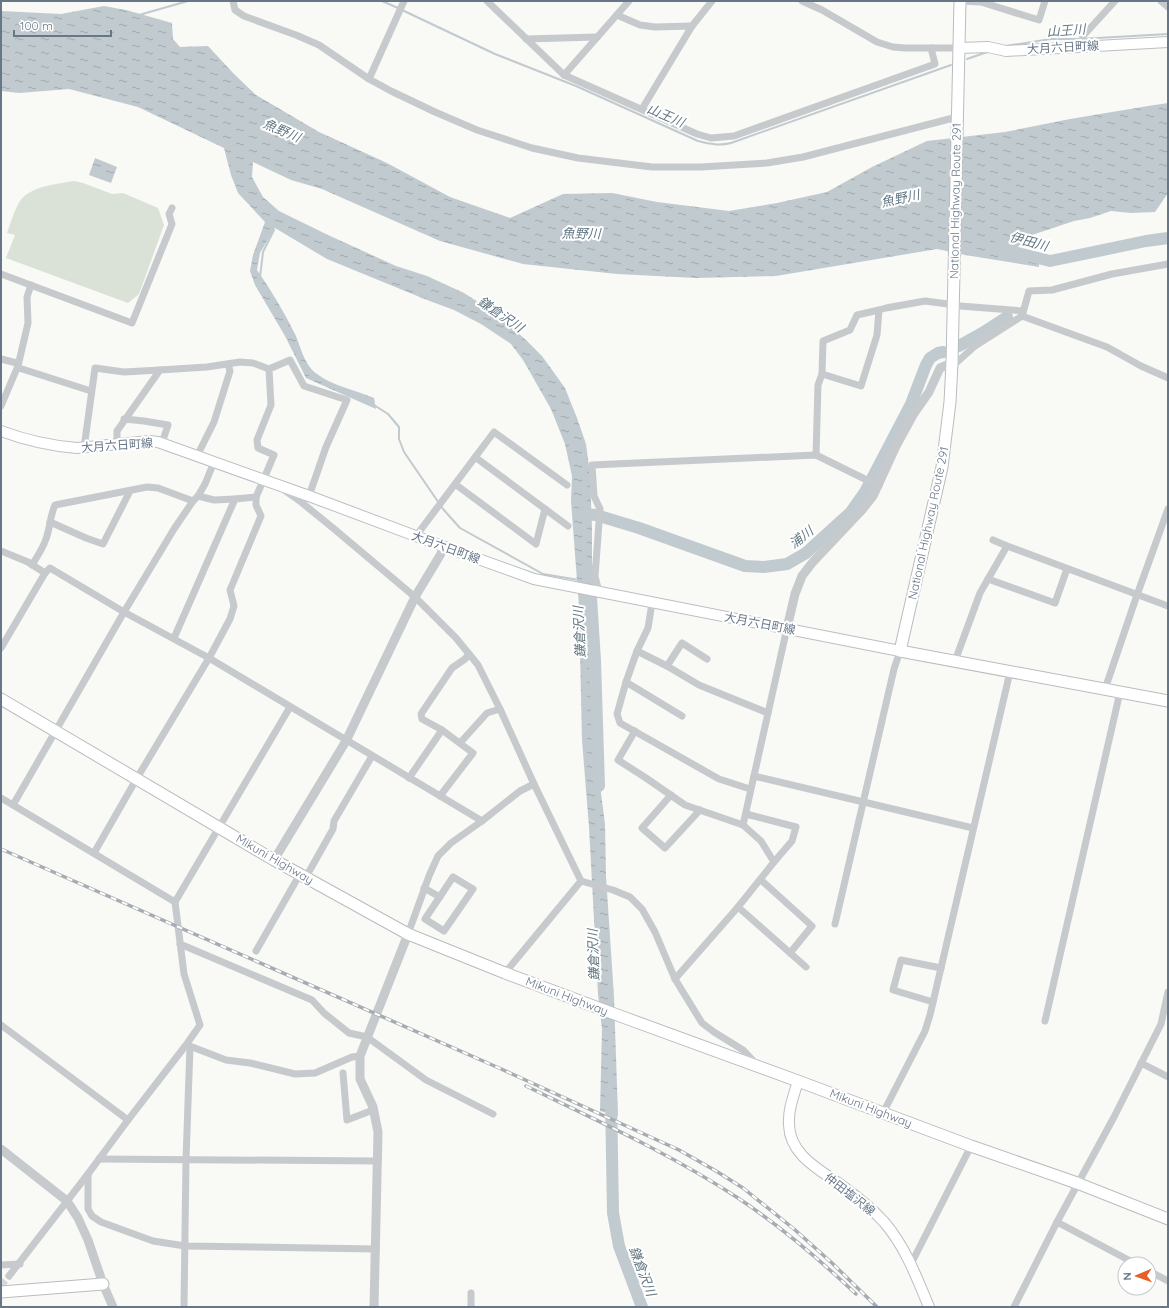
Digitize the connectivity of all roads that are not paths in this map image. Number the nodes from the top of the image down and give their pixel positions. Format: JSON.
{"nodes":[{"id":1,"x":233,"y":1,"type":"edge"},
{"id":2,"x":487,"y":1,"type":"edge"},
{"id":3,"x":629,"y":1,"type":"edge"},
{"id":4,"x":712,"y":1,"type":"edge"},
{"id":5,"x":802,"y":1,"type":"edge"},
{"id":6,"x":960,"y":1,"type":"edge"},
{"id":7,"x":1045,"y":1,"type":"edge"},
{"id":8,"x":1115,"y":1,"type":"edge"},
{"id":9,"x":1161,"y":1,"type":"edge"},
{"id":10,"x":403,"y":3,"type":"edge"},
{"id":11,"x":1168,"y":7,"type":"edge"},
{"id":12,"x":617,"y":15,"type":"junction"},
{"id":13,"x":692,"y":26,"type":"junction"},
{"id":14,"x":597,"y":37,"type":"junction"},
{"id":15,"x":526,"y":39,"type":"junction"},
{"id":16,"x":1168,"y":42,"type":"edge"},
{"id":17,"x":1081,"y":46,"type":"junction"},
{"id":18,"x":931,"y":48,"type":"junction"},
{"id":19,"x":959,"y":48,"type":"junction"},
{"id":20,"x":564,"y":75,"type":"junction"},
{"id":21,"x":369,"y":79,"type":"junction"},
{"id":22,"x":642,"y":109,"type":"junction"},
{"id":23,"x":957,"y":119,"type":"junction"},
{"id":24,"x":172,"y":208,"type":"dead end"},
{"id":25,"x":1168,"y":264,"type":"edge"},
{"id":26,"x":1,"y":274,"type":"edge"},
{"id":27,"x":31,"y":285,"type":"junction"},
{"id":28,"x":948,"y":304,"type":"dead end"},
{"id":29,"x":960,"y":306,"type":"dead end"},
{"id":30,"x":879,"y":310,"type":"junction"},
{"id":31,"x":1023,"y":313,"type":"junction"},
{"id":32,"x":1,"y":358,"type":"edge"},
{"id":33,"x":228,"y":364,"type":"junction"},
{"id":34,"x":952,"y":364,"type":"junction"},
{"id":35,"x":18,"y":366,"type":"junction"},
{"id":36,"x":268,"y":369,"type":"junction"},
{"id":37,"x":160,"y":370,"type":"junction"},
{"id":38,"x":822,"y":374,"type":"junction"},
{"id":39,"x":1168,"y":378,"type":"edge"},
{"id":40,"x":91,"y":391,"type":"junction"},
{"id":41,"x":1,"y":406,"type":"edge"},
{"id":42,"x":124,"y":419,"type":"junction"},
{"id":43,"x":1,"y":431,"type":"edge"},
{"id":44,"x":162,"y":443,"type":"junction"},
{"id":45,"x":117,"y":445,"type":"junction"},
{"id":46,"x":84,"y":448,"type":"junction"},
{"id":47,"x":816,"y":455,"type":"junction"},
{"id":48,"x":197,"y":456,"type":"junction"},
{"id":49,"x":475,"y":457,"type":"junction"},
{"id":50,"x":214,"y":462,"type":"junction"},
{"id":51,"x":264,"y":481,"type":"junction"},
{"id":52,"x":455,"y":484,"type":"junction"},
{"id":53,"x":276,"y":485,"type":"junction"},
{"id":54,"x":567,"y":485,"type":"dead end"},
{"id":55,"x":879,"y":486,"type":"junction"},
{"id":56,"x":129,"y":491,"type":"junction"},
{"id":57,"x":308,"y":496,"type":"junction"},
{"id":58,"x":256,"y":497,"type":"junction"},
{"id":59,"x":195,"y":498,"type":"junction"},
{"id":60,"x":235,"y":499,"type":"junction"},
{"id":61,"x":545,"y":509,"type":"junction"},
{"id":62,"x":1168,"y":509,"type":"edge"},
{"id":63,"x":50,"y":522,"type":"junction"},
{"id":64,"x":568,"y":526,"type":"dead end"},
{"id":65,"x":416,"y":536,"type":"junction"},
{"id":66,"x":993,"y":540,"type":"dead end"},
{"id":67,"x":1007,"y":546,"type":"junction"},
{"id":68,"x":445,"y":547,"type":"junction"},
{"id":69,"x":1,"y":551,"type":"edge"},
{"id":70,"x":32,"y":565,"type":"junction"},
{"id":71,"x":1067,"y":569,"type":"junction"},
{"id":72,"x":45,"y":573,"type":"junction"},
{"id":73,"x":988,"y":579,"type":"junction"},
{"id":74,"x":599,"y":592,"type":"junction"},
{"id":75,"x":1137,"y":595,"type":"junction"},
{"id":76,"x":415,"y":597,"type":"junction"},
{"id":77,"x":652,"y":603,"type":"junction"},
{"id":78,"x":1168,"y":606,"type":"edge"},
{"id":79,"x":124,"y":612,"type":"junction"},
{"id":80,"x":787,"y":628,"type":"junction"},
{"id":81,"x":174,"y":638,"type":"junction"},
{"id":82,"x":1,"y":648,"type":"edge"},
{"id":83,"x":637,"y":651,"type":"junction"},
{"id":84,"x":900,"y":651,"type":"junction"},
{"id":85,"x":470,"y":654,"type":"junction"},
{"id":86,"x":209,"y":658,"type":"junction"},
{"id":87,"x":707,"y":659,"type":"dead end"},
{"id":88,"x":955,"y":662,"type":"junction"},
{"id":89,"x":667,"y":666,"type":"junction"},
{"id":90,"x":1010,"y":672,"type":"junction"},
{"id":91,"x":626,"y":682,"type":"junction"},
{"id":92,"x":1105,"y":689,"type":"junction"},
{"id":93,"x":1120,"y":692,"type":"junction"},
{"id":94,"x":1,"y":699,"type":"edge"},
{"id":95,"x":1168,"y":701,"type":"edge"},
{"id":96,"x":290,"y":707,"type":"junction"},
{"id":97,"x":500,"y":708,"type":"junction"},
{"id":98,"x":768,"y":713,"type":"junction"},
{"id":99,"x":682,"y":716,"type":"dead end"},
{"id":100,"x":442,"y":730,"type":"junction"},
{"id":101,"x":55,"y":731,"type":"junction"},
{"id":102,"x":635,"y":732,"type":"junction"},
{"id":103,"x":346,"y":741,"type":"junction"},
{"id":104,"x":460,"y":743,"type":"junction"},
{"id":105,"x":372,"y":756,"type":"junction"},
{"id":106,"x":754,"y":776,"type":"junction"},
{"id":107,"x":137,"y":778,"type":"junction"},
{"id":108,"x":409,"y":778,"type":"junction"},
{"id":109,"x":534,"y":784,"type":"junction"},
{"id":110,"x":750,"y":789,"type":"junction"},
{"id":111,"x":671,"y":795,"type":"junction"},
{"id":112,"x":440,"y":796,"type":"junction"},
{"id":113,"x":1,"y":798,"type":"edge"},
{"id":114,"x":864,"y":802,"type":"junction"},
{"id":115,"x":12,"y":805,"type":"junction"},
{"id":116,"x":700,"y":810,"type":"junction"},
{"id":117,"x":746,"y":814,"type":"junction"},
{"id":118,"x":482,"y":821,"type":"junction"},
{"id":119,"x":743,"y":825,"type":"junction"},
{"id":120,"x":219,"y":826,"type":"junction"},
{"id":121,"x":973,"y":828,"type":"junction"},
{"id":122,"x":94,"y":853,"type":"junction"},
{"id":123,"x":274,"y":860,"type":"junction"},
{"id":124,"x":774,"y":862,"type":"junction"},
{"id":125,"x":303,"y":876,"type":"junction"},
{"id":126,"x":761,"y":880,"type":"junction"},
{"id":127,"x":580,"y":881,"type":"junction"},
{"id":128,"x":424,"y":888,"type":"junction"},
{"id":129,"x":440,"y":897,"type":"junction"},
{"id":130,"x":175,"y":902,"type":"junction"},
{"id":131,"x":738,"y":907,"type":"junction"},
{"id":132,"x":835,"y":924,"type":"dead end"},
{"id":133,"x":408,"y":934,"type":"junction"},
{"id":134,"x":180,"y":944,"type":"junction"},
{"id":135,"x":256,"y":951,"type":"dead end"},
{"id":136,"x":790,"y":953,"type":"junction"},
{"id":137,"x":806,"y":967,"type":"dead end"},
{"id":138,"x":941,"y":968,"type":"junction"},
{"id":139,"x":506,"y":973,"type":"junction"},
{"id":140,"x":675,"y":979,"type":"junction"},
{"id":141,"x":1168,"y":992,"type":"edge"},
{"id":142,"x":933,"y":1002,"type":"junction"},
{"id":143,"x":1045,"y":1021,"type":"dead end"},
{"id":144,"x":1,"y":1025,"type":"edge"},
{"id":145,"x":367,"y":1037,"type":"junction"},
{"id":146,"x":188,"y":1046,"type":"junction"},
{"id":147,"x":360,"y":1056,"type":"junction"},
{"id":148,"x":1141,"y":1063,"type":"junction"},
{"id":149,"x":759,"y":1066,"type":"junction"},
{"id":150,"x":343,"y":1073,"type":"dead end"},
{"id":151,"x":1168,"y":1077,"type":"edge"},
{"id":152,"x":798,"y":1081,"type":"junction"},
{"id":153,"x":373,"y":1110,"type":"junction"},
{"id":154,"x":883,"y":1113,"type":"junction"},
{"id":155,"x":493,"y":1114,"type":"dead end"},
{"id":156,"x":128,"y":1120,"type":"junction"},
{"id":157,"x":970,"y":1146,"type":"junction"},
{"id":158,"x":1,"y":1149,"type":"edge"},
{"id":159,"x":99,"y":1159,"type":"junction"},
{"id":160,"x":186,"y":1159,"type":"junction"},
{"id":161,"x":378,"y":1161,"type":"junction"},
{"id":162,"x":88,"y":1174,"type":"junction"},
{"id":163,"x":1077,"y":1183,"type":"junction"},
{"id":164,"x":67,"y":1201,"type":"junction"},
{"id":165,"x":1168,"y":1219,"type":"edge"},
{"id":166,"x":1057,"y":1222,"type":"junction"},
{"id":167,"x":185,"y":1246,"type":"junction"},
{"id":168,"x":376,"y":1249,"type":"junction"},
{"id":169,"x":1121,"y":1256,"type":"edge"},
{"id":170,"x":20,"y":1264,"type":"junction"},
{"id":171,"x":911,"y":1264,"type":"junction"},
{"id":172,"x":1,"y":1265,"type":"edge"},
{"id":173,"x":1157,"y":1275,"type":"edge"},
{"id":174,"x":9,"y":1276,"type":"tunnel mouth"},
{"id":175,"x":1168,"y":1281,"type":"edge"},
{"id":176,"x":102,"y":1284,"type":"junction"},
{"id":177,"x":1,"y":1292,"type":"edge"},
{"id":178,"x":471,"y":1293,"type":"dead end"},
{"id":179,"x":113,"y":1307,"type":"edge"},
{"id":180,"x":184,"y":1307,"type":"edge"},
{"id":181,"x":374,"y":1307,"type":"edge"},
{"id":182,"x":471,"y":1307,"type":"edge"},
{"id":183,"x":929,"y":1307,"type":"edge"},
{"id":184,"x":1014,"y":1307,"type":"edge"}],
"edges":[{"from":1,"to":21,"type":"street"},
{"from":2,"to":15,"type":"street"},
{"from":3,"to":12,"type":"street"},
{"from":4,"to":13,"type":"street"},
{"from":5,"to":18,"type":"street"},
{"from":6,"to":7,"type":"street"},
{"from":6,"to":19,"type":"highway","name":"National Highway Route 291"},
{"from":8,"to":17,"type":"street"},
{"from":9,"to":11,"type":"street"},
{"from":10,"to":21,"type":"street"},
{"from":12,"to":13,"type":"street"},
{"from":12,"to":14,"type":"street"},
{"from":13,"to":22,"type":"street"},
{"from":14,"to":15,"type":"street"},
{"from":14,"to":20,"type":"street"},
{"from":15,"to":20,"type":"street"},
{"from":16,"to":17,"type":"main road","name":"大月六日町線"},
{"from":17,"to":19,"type":"main road","name":"大月六日町線"},
{"from":18,"to":19,"type":"street"},
{"from":18,"to":22,"type":"street"},
{"from":19,"to":23,"type":"highway","name":"National Highway Route 291"},
{"from":20,"to":22,"type":"street"},
{"from":21,"to":23,"type":"street"},
{"from":23,"to":34,"type":"highway","name":"National Highway Route 291"},
{"from":24,"to":27,"type":"street"},
{"from":25,"to":31,"type":"street"},
{"from":26,"to":27,"type":"street"},
{"from":27,"to":35,"type":"street"},
{"from":28,"to":30,"type":"street"},
{"from":29,"to":31,"type":"street"},
{"from":30,"to":38,"type":"street"},
{"from":30,"to":38,"type":"street"},
{"from":31,"to":34,"type":"street"},
{"from":31,"to":39,"type":"street"},
{"from":32,"to":35,"type":"street"},
{"from":33,"to":36,"type":"street"},
{"from":33,"to":37,"type":"street"},
{"from":33,"to":48,"type":"street"},
{"from":34,"to":55,"type":"street"},
{"from":34,"to":84,"type":"highway","name":"National Highway Route 291"},
{"from":35,"to":40,"type":"street"},
{"from":35,"to":41,"type":"street"},
{"from":36,"to":51,"type":"street"},
{"from":36,"to":57,"type":"street"},
{"from":37,"to":40,"type":"street"},
{"from":37,"to":42,"type":"street"},
{"from":38,"to":47,"type":"street"},
{"from":40,"to":46,"type":"street"},
{"from":42,"to":44,"type":"street"},
{"from":42,"to":45,"type":"street"},
{"from":43,"to":46,"type":"main road","name":"大月六日町線"},
{"from":44,"to":45,"type":"main road","name":"大月六日町線"},
{"from":44,"to":48,"type":"main road","name":"大月六日町線"},
{"from":45,"to":46,"type":"main road","name":"大月六日町線"},
{"from":47,"to":55,"type":"street"},
{"from":47,"to":74,"type":"street"},
{"from":48,"to":50,"type":"main road","name":"大月六日町線"},
{"from":49,"to":52,"type":"street"},
{"from":49,"to":54,"type":"street"},
{"from":49,"to":61,"type":"street"},
{"from":50,"to":51,"type":"main road","name":"大月六日町線"},
{"from":50,"to":59,"type":"street"},
{"from":51,"to":53,"type":"main road","name":"大月六日町線"},
{"from":51,"to":58,"type":"street"},
{"from":52,"to":61,"type":"street"},
{"from":52,"to":65,"type":"street"},
{"from":53,"to":57,"type":"main road","name":"大月六日町線"},
{"from":53,"to":76,"type":"street"},
{"from":55,"to":80,"type":"street"},
{"from":56,"to":59,"type":"street"},
{"from":56,"to":63,"type":"street"},
{"from":56,"to":63,"type":"street"},
{"from":57,"to":65,"type":"main road","name":"大月六日町線"},
{"from":58,"to":60,"type":"street"},
{"from":58,"to":86,"type":"street"},
{"from":59,"to":60,"type":"street"},
{"from":59,"to":79,"type":"street"},
{"from":60,"to":81,"type":"street"},
{"from":61,"to":64,"type":"street"},
{"from":62,"to":75,"type":"street"},
{"from":63,"to":70,"type":"street"},
{"from":65,"to":68,"type":"main road","name":"大月六日町線"},
{"from":66,"to":67,"type":"street"},
{"from":67,"to":71,"type":"street"},
{"from":67,"to":73,"type":"street"},
{"from":68,"to":74,"type":"main road","name":"大月六日町線"},
{"from":68,"to":76,"type":"street"},
{"from":69,"to":70,"type":"street"},
{"from":70,"to":72,"type":"street"},
{"from":71,"to":73,"type":"street"},
{"from":71,"to":75,"type":"street"},
{"from":72,"to":79,"type":"street"},
{"from":72,"to":82,"type":"street"},
{"from":73,"to":88,"type":"street"},
{"from":74,"to":77,"type":"main road","name":"大月六日町線"},
{"from":75,"to":78,"type":"street"},
{"from":75,"to":92,"type":"street"},
{"from":76,"to":85,"type":"street"},
{"from":76,"to":103,"type":"street"},
{"from":77,"to":80,"type":"main road","name":"大月六日町線"},
{"from":77,"to":83,"type":"street"},
{"from":79,"to":81,"type":"street"},
{"from":79,"to":101,"type":"street"},
{"from":80,"to":84,"type":"main road","name":"大月六日町線"},
{"from":80,"to":98,"type":"street"},
{"from":81,"to":86,"type":"street"},
{"from":83,"to":89,"type":"street"},
{"from":83,"to":91,"type":"street"},
{"from":84,"to":88,"type":"highway"},
{"from":84,"to":114,"type":"street"},
{"from":85,"to":97,"type":"street"},
{"from":85,"to":100,"type":"street"},
{"from":86,"to":96,"type":"street"},
{"from":86,"to":107,"type":"street"},
{"from":87,"to":89,"type":"street"},
{"from":88,"to":90,"type":"highway"},
{"from":89,"to":98,"type":"street"},
{"from":90,"to":92,"type":"highway"},
{"from":90,"to":121,"type":"street"},
{"from":91,"to":99,"type":"street"},
{"from":91,"to":102,"type":"street"},
{"from":92,"to":93,"type":"highway"},
{"from":93,"to":95,"type":"highway"},
{"from":93,"to":143,"type":"street"},
{"from":94,"to":101,"type":"highway","name":"Mikuni Highway"},
{"from":96,"to":103,"type":"street"},
{"from":96,"to":120,"type":"street"},
{"from":97,"to":104,"type":"street"},
{"from":97,"to":109,"type":"street"},
{"from":98,"to":106,"type":"street"},
{"from":100,"to":104,"type":"street"},
{"from":100,"to":108,"type":"street"},
{"from":101,"to":107,"type":"highway","name":"Mikuni Highway"},
{"from":101,"to":115,"type":"street"},
{"from":102,"to":110,"type":"street"},
{"from":102,"to":111,"type":"street"},
{"from":103,"to":105,"type":"street"},
{"from":103,"to":123,"type":"street"},
{"from":104,"to":112,"type":"street"},
{"from":105,"to":108,"type":"street"},
{"from":105,"to":125,"type":"street"},
{"from":106,"to":110,"type":"street"},
{"from":106,"to":114,"type":"street"},
{"from":107,"to":120,"type":"highway","name":"Mikuni Highway"},
{"from":107,"to":122,"type":"street"},
{"from":108,"to":112,"type":"street"},
{"from":109,"to":118,"type":"street"},
{"from":109,"to":127,"type":"street"},
{"from":110,"to":117,"type":"street"},
{"from":111,"to":116,"type":"street"},
{"from":111,"to":116,"type":"street"},
{"from":112,"to":118,"type":"street"},
{"from":113,"to":115,"type":"street"},
{"from":114,"to":121,"type":"street"},
{"from":114,"to":132,"type":"street"},
{"from":115,"to":122,"type":"street"},
{"from":116,"to":119,"type":"street"},
{"from":117,"to":119,"type":"street"},
{"from":117,"to":124,"type":"street"},
{"from":118,"to":128,"type":"street"},
{"from":119,"to":124,"type":"street"},
{"from":120,"to":123,"type":"highway","name":"Mikuni Highway"},
{"from":120,"to":130,"type":"street"},
{"from":121,"to":138,"type":"street"},
{"from":122,"to":130,"type":"street"},
{"from":123,"to":125,"type":"highway","name":"Mikuni Highway"},
{"from":124,"to":126,"type":"street"},
{"from":125,"to":133,"type":"highway","name":"Mikuni Highway"},
{"from":125,"to":135,"type":"street"},
{"from":126,"to":131,"type":"street"},
{"from":126,"to":136,"type":"street"},
{"from":127,"to":139,"type":"street"},
{"from":127,"to":140,"type":"street"},
{"from":128,"to":129,"type":"street"},
{"from":128,"to":133,"type":"street"},
{"from":129,"to":129,"type":"street"},
{"from":130,"to":134,"type":"street"},
{"from":131,"to":136,"type":"street"},
{"from":131,"to":140,"type":"street"},
{"from":133,"to":139,"type":"highway","name":"Mikuni Highway"},
{"from":133,"to":145,"type":"street"},
{"from":134,"to":145,"type":"street"},
{"from":134,"to":146,"type":"street"},
{"from":136,"to":137,"type":"street"},
{"from":138,"to":142,"type":"street"},
{"from":138,"to":142,"type":"street"},
{"from":139,"to":149,"type":"highway","name":"Mikuni Highway"},
{"from":140,"to":149,"type":"street"},
{"from":141,"to":148,"type":"street"},
{"from":142,"to":154,"type":"street"},
{"from":144,"to":156,"type":"street"},
{"from":145,"to":147,"type":"street"},
{"from":145,"to":155,"type":"street"},
{"from":146,"to":147,"type":"street"},
{"from":146,"to":156,"type":"street"},
{"from":146,"to":160,"type":"street"},
{"from":147,"to":153,"type":"street"},
{"from":148,"to":151,"type":"street"},
{"from":148,"to":163,"type":"street"},
{"from":149,"to":152,"type":"highway","name":"Mikuni Highway"},
{"from":150,"to":153,"type":"street"},
{"from":152,"to":154,"type":"highway","name":"Mikuni Highway"},
{"from":152,"to":171,"type":"main road","name":"仲田塩沢線"},
{"from":153,"to":161,"type":"street"},
{"from":154,"to":157,"type":"highway","name":"Mikuni Highway"},
{"from":156,"to":159,"type":"street"},
{"from":157,"to":163,"type":"highway","name":"Mikuni Highway"},
{"from":157,"to":171,"type":"street"},
{"from":158,"to":164,"type":"street"},
{"from":159,"to":160,"type":"street"},
{"from":159,"to":162,"type":"street"},
{"from":160,"to":161,"type":"street"},
{"from":160,"to":167,"type":"street"},
{"from":161,"to":168,"type":"street"},
{"from":162,"to":164,"type":"street"},
{"from":162,"to":167,"type":"street"},
{"from":163,"to":165,"type":"highway","name":"Mikuni Highway"},
{"from":163,"to":166,"type":"street"},
{"from":164,"to":170,"type":"street"},
{"from":164,"to":176,"type":"street"},
{"from":166,"to":169,"type":"street"},
{"from":166,"to":184,"type":"street"},
{"from":167,"to":168,"type":"street"},
{"from":167,"to":180,"type":"street"},
{"from":168,"to":181,"type":"street"},
{"from":170,"to":172,"type":"street"},
{"from":170,"to":174,"type":"street"},
{"from":171,"to":183,"type":"main road","name":"仲田塩沢線"},
{"from":173,"to":175,"type":"street"},
{"from":176,"to":177,"type":"highway"},
{"from":176,"to":179,"type":"street"},
{"from":178,"to":182,"type":"street"}]}
